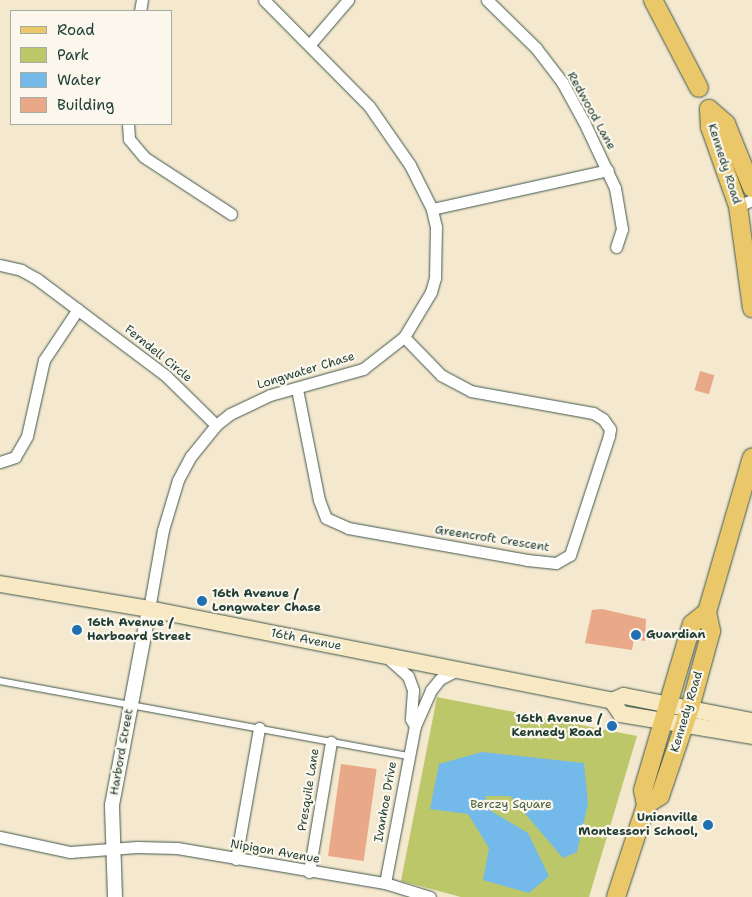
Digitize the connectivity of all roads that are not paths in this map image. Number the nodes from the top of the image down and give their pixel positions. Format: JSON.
{"nodes":[{"id":1,"x":264,"y":0,"type":"edge"},
{"id":2,"x":348,"y":0,"type":"edge"},
{"id":3,"x":487,"y":0,"type":"edge"},
{"id":4,"x":652,"y":0,"type":"edge"},
{"id":5,"x":310,"y":44,"type":"junction"},
{"id":6,"x":699,"y":88,"type":"joint"},
{"id":7,"x":709,"y":109,"type":"junction"},
{"id":8,"x":128,"y":125,"type":"edge"},
{"id":9,"x":608,"y":170,"type":"junction"},
{"id":10,"x":752,"y":188,"type":"edge"},
{"id":11,"x":745,"y":203,"type":"edge"},
{"id":12,"x":432,"y":209,"type":"junction"},
{"id":13,"x":231,"y":214,"type":"dead end"},
{"id":14,"x":616,"y":247,"type":"dead end"},
{"id":15,"x":0,"y":265,"type":"edge"},
{"id":16,"x":752,"y":308,"type":"edge"},
{"id":17,"x":78,"y":309,"type":"junction"},
{"id":18,"x":404,"y":337,"type":"junction"},
{"id":19,"x":297,"y":389,"type":"junction"},
{"id":20,"x":216,"y":425,"type":"junction"},
{"id":21,"x":752,"y":457,"type":"edge"},
{"id":22,"x":0,"y":462,"type":"edge"},
{"id":23,"x":0,"y":584,"type":"edge"},
{"id":24,"x":149,"y":609,"type":"junction"},
{"id":25,"x":707,"y":612,"type":"junction"},
{"id":26,"x":384,"y":656,"type":"junction"},
{"id":27,"x":457,"y":670,"type":"junction"},
{"id":28,"x":0,"y":681,"type":"edge"},
{"id":29,"x":130,"y":703,"type":"junction"},
{"id":30,"x":690,"y":708,"type":"junction"},
{"id":31,"x":665,"y":713,"type":"junction"},
{"id":32,"x":752,"y":721,"type":"edge"},
{"id":33,"x":684,"y":725,"type":"junction"},
{"id":34,"x":415,"y":726,"type":"junction"},
{"id":35,"x":260,"y":728,"type":"junction"},
{"id":36,"x":752,"y":736,"type":"edge"},
{"id":37,"x":331,"y":742,"type":"junction"},
{"id":38,"x":408,"y":756,"type":"junction"},
{"id":39,"x":646,"y":805,"type":"junction"},
{"id":40,"x":0,"y":837,"type":"edge"},
{"id":41,"x":114,"y":851,"type":"junction"},
{"id":42,"x":236,"y":858,"type":"junction"},
{"id":43,"x":309,"y":872,"type":"junction"},
{"id":44,"x":385,"y":883,"type":"junction"},
{"id":45,"x":115,"y":897,"type":"edge"},
{"id":46,"x":430,"y":897,"type":"edge"},
{"id":47,"x":616,"y":897,"type":"edge"}],
"edges":[{"from":1,"to":5,"type":"street","name":"Longwater Chase"},
{"from":2,"to":5,"type":"street"},
{"from":3,"to":9,"type":"street","name":"Redwood Lane"},
{"from":4,"to":6,"type":"main road","name":"Kennedy Road"},
{"from":5,"to":12,"type":"street","name":"Longwater Chase"},
{"from":6,"to":7,"type":"main road","name":"Kennedy Road"},
{"from":7,"to":10,"type":"main road","name":"Kennedy Road"},
{"from":7,"to":11,"type":"main road","name":"Kennedy Road"},
{"from":8,"to":13,"type":"street"},
{"from":9,"to":12,"type":"street","name":"Redwood Lane"},
{"from":9,"to":14,"type":"street","name":"Redwood Lane"},
{"from":11,"to":16,"type":"main road","name":"Kennedy Road"},
{"from":12,"to":18,"type":"street","name":"Longwater Chase"},
{"from":15,"to":17,"type":"street","name":"Ferndell Circle"},
{"from":17,"to":20,"type":"street","name":"Ferndell Circle"},
{"from":17,"to":22,"type":"street"},
{"from":18,"to":19,"type":"street","name":"Longwater Chase"},
{"from":18,"to":19,"type":"street","name":"Greencroft Crescent"},
{"from":19,"to":20,"type":"street","name":"Longwater Chase"},
{"from":20,"to":24,"type":"street","name":"Longwater Chase"},
{"from":21,"to":25,"type":"main road","name":"Kennedy Road"},
{"from":23,"to":24,"type":"main road","name":"16th Avenue"},
{"from":24,"to":26,"type":"main road","name":"16th Avenue"},
{"from":24,"to":29,"type":"street","name":"Harbord Street"},
{"from":25,"to":30,"type":"main road","name":"Kennedy Road"},
{"from":25,"to":31,"type":"main road","name":"Kennedy Road"},
{"from":26,"to":27,"type":"main road","name":"16th Avenue"},
{"from":26,"to":34,"type":"street","name":"Ivanhoe Drive"},
{"from":27,"to":31,"type":"main road","name":"16th Avenue"},
{"from":27,"to":34,"type":"street","name":"Ivanhoe Drive"},
{"from":28,"to":29,"type":"lane"},
{"from":29,"to":35,"type":"lane"},
{"from":29,"to":41,"type":"street","name":"Harbord Street"},
{"from":30,"to":31,"type":"main road","name":"16th Avenue"},
{"from":30,"to":32,"type":"main road","name":"16th Avenue"},
{"from":30,"to":33,"type":"main road","name":"Kennedy Road"},
{"from":31,"to":33,"type":"main road","name":"16th Avenue"},
{"from":31,"to":39,"type":"main road","name":"Kennedy Road"},
{"from":33,"to":36,"type":"main road","name":"16th Avenue"},
{"from":33,"to":39,"type":"main road","name":"Kennedy Road"},
{"from":34,"to":38,"type":"street","name":"Ivanhoe Drive"},
{"from":35,"to":37,"type":"lane"},
{"from":35,"to":42,"type":"street"},
{"from":37,"to":38,"type":"lane"},
{"from":37,"to":43,"type":"street","name":"Presquile Lane"},
{"from":38,"to":44,"type":"street","name":"Ivanhoe Drive"},
{"from":39,"to":47,"type":"main road","name":"Kennedy Road"},
{"from":40,"to":41,"type":"street","name":"Nipigon Avenue"},
{"from":41,"to":42,"type":"street","name":"Nipigon Avenue"},
{"from":41,"to":45,"type":"street","name":"Harbord Street"},
{"from":42,"to":43,"type":"street","name":"Nipigon Avenue"},
{"from":43,"to":44,"type":"street","name":"Nipigon Avenue"},
{"from":44,"to":46,"type":"street","name":"Nipigon Avenue"}]}
